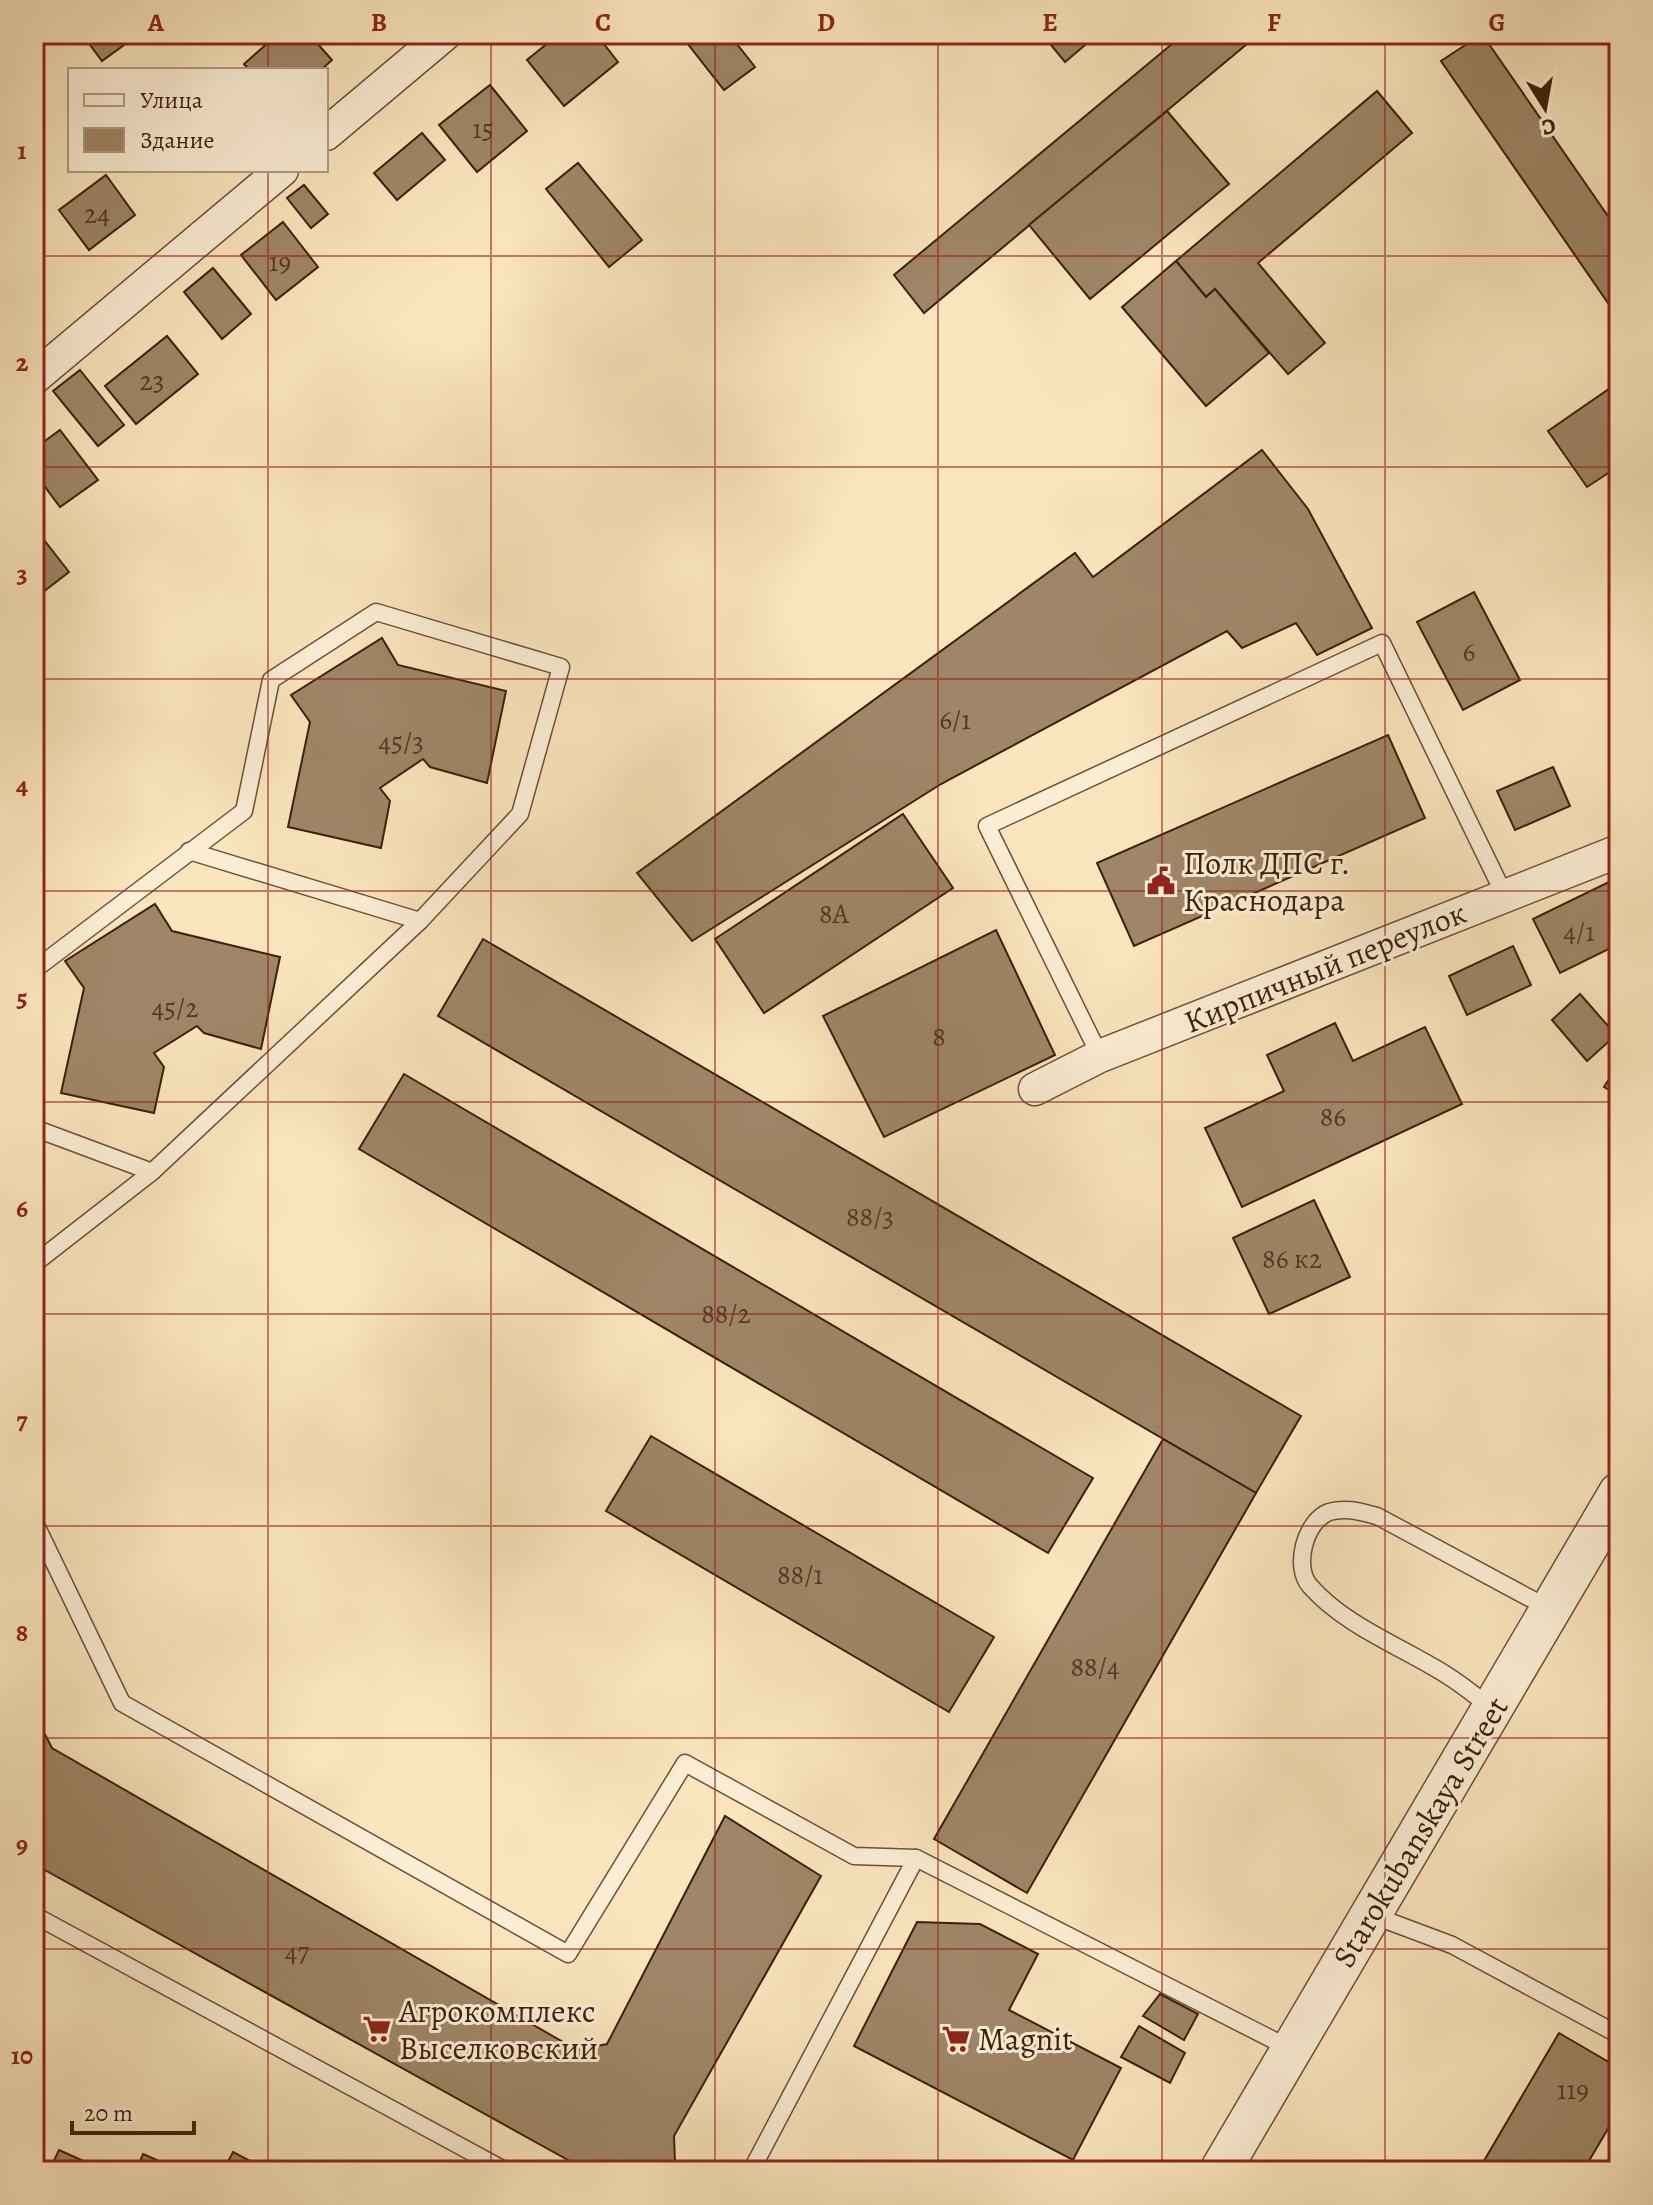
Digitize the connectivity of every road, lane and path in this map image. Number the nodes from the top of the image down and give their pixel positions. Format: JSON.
{"nodes":[{"id":1,"x":445,"y":34,"type":"edge"},
{"id":2,"x":328,"y":132,"type":"edge"},
{"id":3,"x":280,"y":172,"type":"edge"},
{"id":4,"x":34,"y":378,"type":"edge"},
{"id":5,"x":189,"y":851,"type":"junction"},
{"id":6,"x":1619,"y":851,"type":"edge"},
{"id":7,"x":1505,"y":896,"type":"junction"},
{"id":8,"x":420,"y":921,"type":"junction"},
{"id":9,"x":34,"y":970,"type":"edge"},
{"id":10,"x":1100,"y":1056,"type":"junction"},
{"id":11,"x":1035,"y":1089,"type":"dead end"},
{"id":12,"x":34,"y":1128,"type":"edge"},
{"id":13,"x":152,"y":1172,"type":"junction"},
{"id":14,"x":34,"y":1264,"type":"edge"},
{"id":15,"x":1619,"y":1493,"type":"edge"},
{"id":16,"x":34,"y":1521,"type":"edge"},
{"id":17,"x":1551,"y":1610,"type":"junction"},
{"id":18,"x":1493,"y":1709,"type":"junction"},
{"id":19,"x":916,"y":1858,"type":"junction"},
{"id":20,"x":34,"y":1915,"type":"edge"},
{"id":21,"x":1372,"y":1915,"type":"junction"},
{"id":22,"x":1619,"y":2035,"type":"edge"},
{"id":23,"x":1291,"y":2049,"type":"junction"},
{"id":24,"x":506,"y":2171,"type":"edge"},
{"id":25,"x":751,"y":2171,"type":"edge"},
{"id":26,"x":1220,"y":2171,"type":"edge"}],
"edges":[{"from":1,"to":2,"type":"street"},
{"from":3,"to":4,"type":"street"},
{"from":5,"to":8,"type":"lane"},
{"from":5,"to":8,"type":"lane"},
{"from":5,"to":9,"type":"lane"},
{"from":6,"to":7,"type":"street","name":"Кирпичный переулок"},
{"from":7,"to":10,"type":"street","name":"Кирпичный переулок"},
{"from":7,"to":10,"type":"lane"},
{"from":8,"to":13,"type":"lane"},
{"from":10,"to":11,"type":"street","name":"Кирпичный переулок"},
{"from":12,"to":13,"type":"lane"},
{"from":13,"to":14,"type":"lane"},
{"from":15,"to":17,"type":"street","name":"Starokubanskaya Street"},
{"from":16,"to":19,"type":"lane"},
{"from":17,"to":18,"type":"street","name":"Starokubanskaya Street"},
{"from":17,"to":18,"type":"lane"},
{"from":18,"to":21,"type":"street","name":"Starokubanskaya Street"},
{"from":19,"to":23,"type":"lane"},
{"from":19,"to":25,"type":"lane"},
{"from":20,"to":24,"type":"lane"},
{"from":21,"to":22,"type":"lane"},
{"from":21,"to":23,"type":"street","name":"Starokubanskaya Street"},
{"from":23,"to":26,"type":"street","name":"Starokubanskaya Street"}]}
